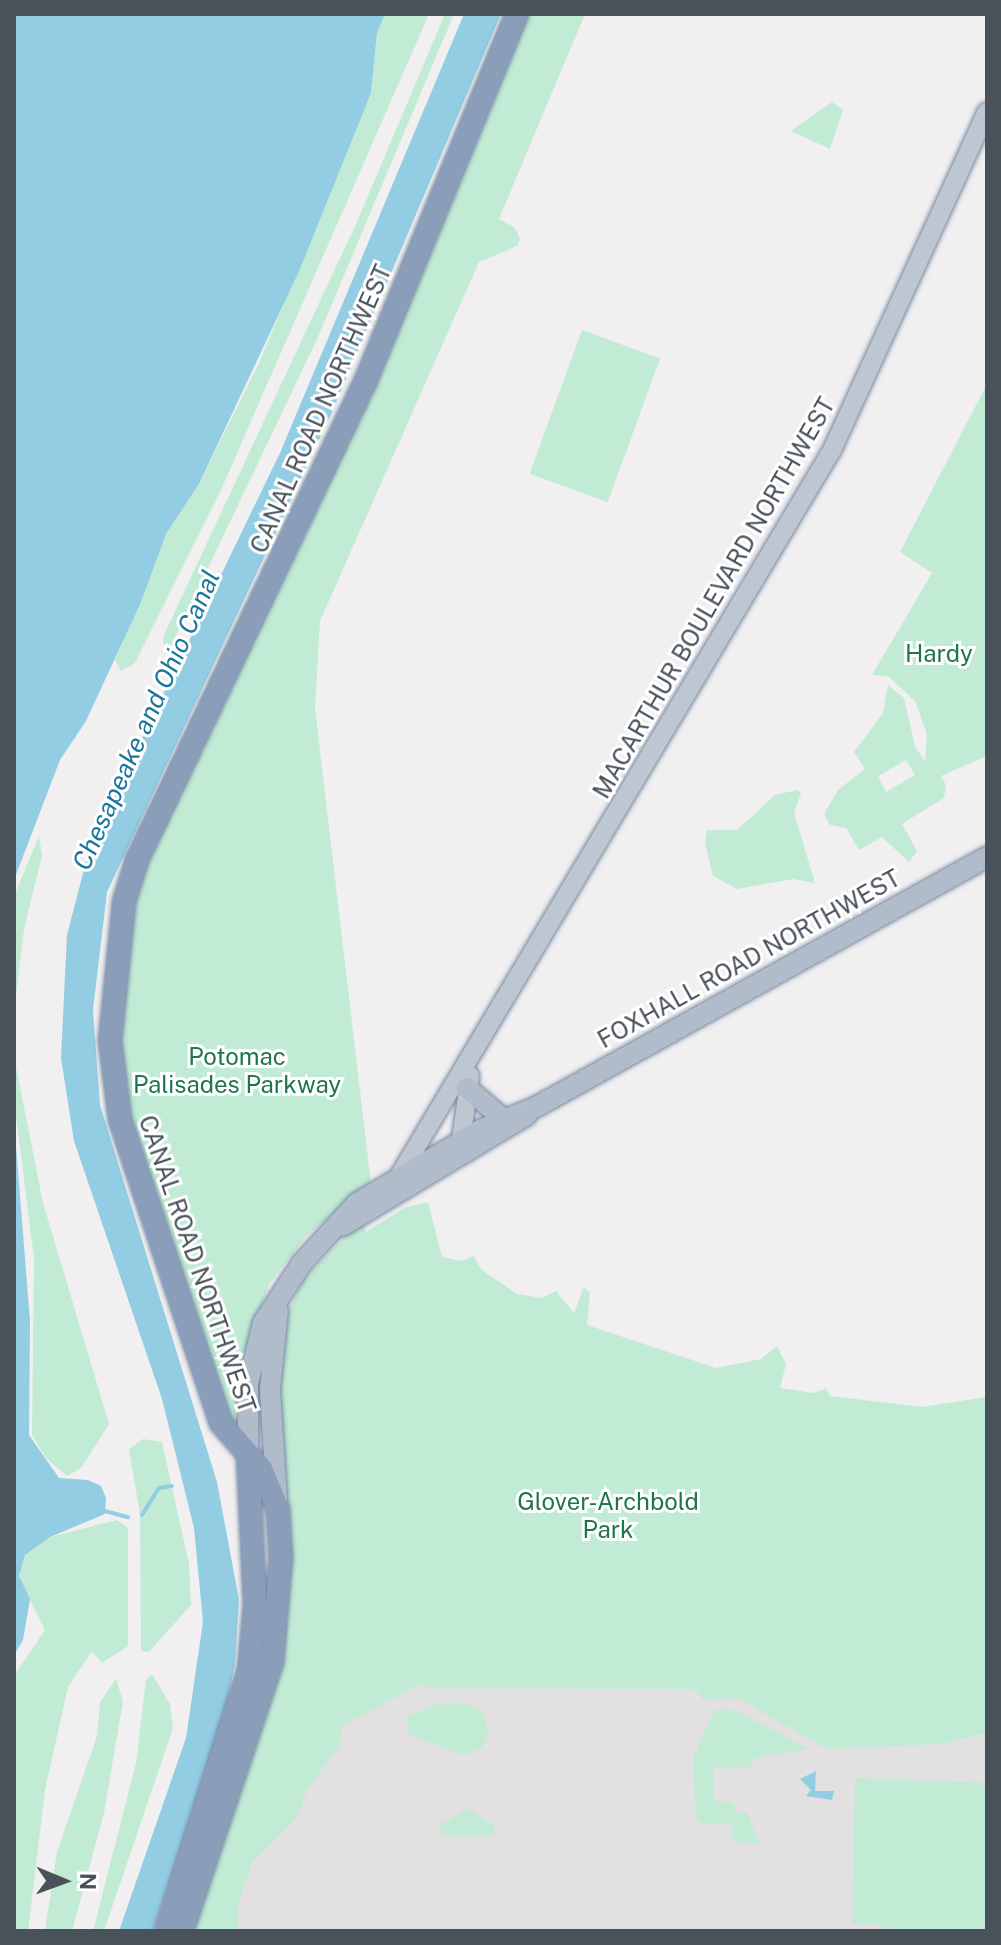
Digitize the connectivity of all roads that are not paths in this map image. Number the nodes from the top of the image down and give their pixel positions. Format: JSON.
{"nodes":[{"id":1,"x":517,"y":14,"type":"edge"},
{"id":2,"x":987,"y":112,"type":"edge"},
{"id":3,"x":987,"y":857,"type":"edge"},
{"id":4,"x":476,"y":1050,"type":"junction"},
{"id":5,"x":467,"y":1088,"type":"junction"},
{"id":6,"x":536,"y":1107,"type":"junction"},
{"id":7,"x":502,"y":1118,"type":"junction"},
{"id":8,"x":464,"y":1148,"type":"junction"},
{"id":9,"x":399,"y":1176,"type":"junction"},
{"id":10,"x":328,"y":1234,"type":"junction"},
{"id":11,"x":283,"y":1292,"type":"junction"},
{"id":12,"x":248,"y":1456,"type":"junction"},
{"id":13,"x":278,"y":1509,"type":"junction"},
{"id":14,"x":166,"y":1931,"type":"edge"},
{"id":15,"x":182,"y":1931,"type":"edge"}],
"edges":[{"from":1,"to":12,"type":"highway","name":"CANAL ROAD NORTHWEST"},
{"from":2,"to":4,"type":"main road","name":"MACARTHUR BOULEVARD NORTHWEST"},
{"from":3,"to":6,"type":"main road","name":"FOXHALL ROAD NORTHWEST"},
{"from":4,"to":5,"type":"main road","name":"MACARTHUR BOULEVARD NORTHWEST"},
{"from":4,"to":9,"type":"main road","name":"MACARTHUR BOULEVARD NORTHWEST"},
{"from":5,"to":7,"type":"main road"},
{"from":5,"to":8,"type":"main road","name":"MACARTHUR BOULEVARD NORTHWEST"},
{"from":6,"to":7,"type":"main road","name":"FOXHALL ROAD NORTHWEST"},
{"from":6,"to":8,"type":"main road","name":"FOXHALL ROAD NORTHWEST"},
{"from":7,"to":8,"type":"main road","name":"FOXHALL ROAD NORTHWEST"},
{"from":8,"to":9,"type":"main road","name":"FOXHALL ROAD NORTHWEST"},
{"from":8,"to":10,"type":"main road","name":"FOXHALL ROAD NORTHWEST"},
{"from":9,"to":10,"type":"main road","name":"FOXHALL ROAD NORTHWEST"},
{"from":10,"to":11,"type":"main road","name":"FOXHALL ROAD NORTHWEST"},
{"from":11,"to":12,"type":"main road","name":"FOXHALL ROAD NORTHWEST"},
{"from":11,"to":13,"type":"main road"},
{"from":12,"to":13,"type":"highway","name":"CANAL ROAD NORTHWEST"},
{"from":12,"to":14,"type":"highway"},
{"from":13,"to":15,"type":"highway","name":"CANAL ROAD NORTHWEST"}]}
